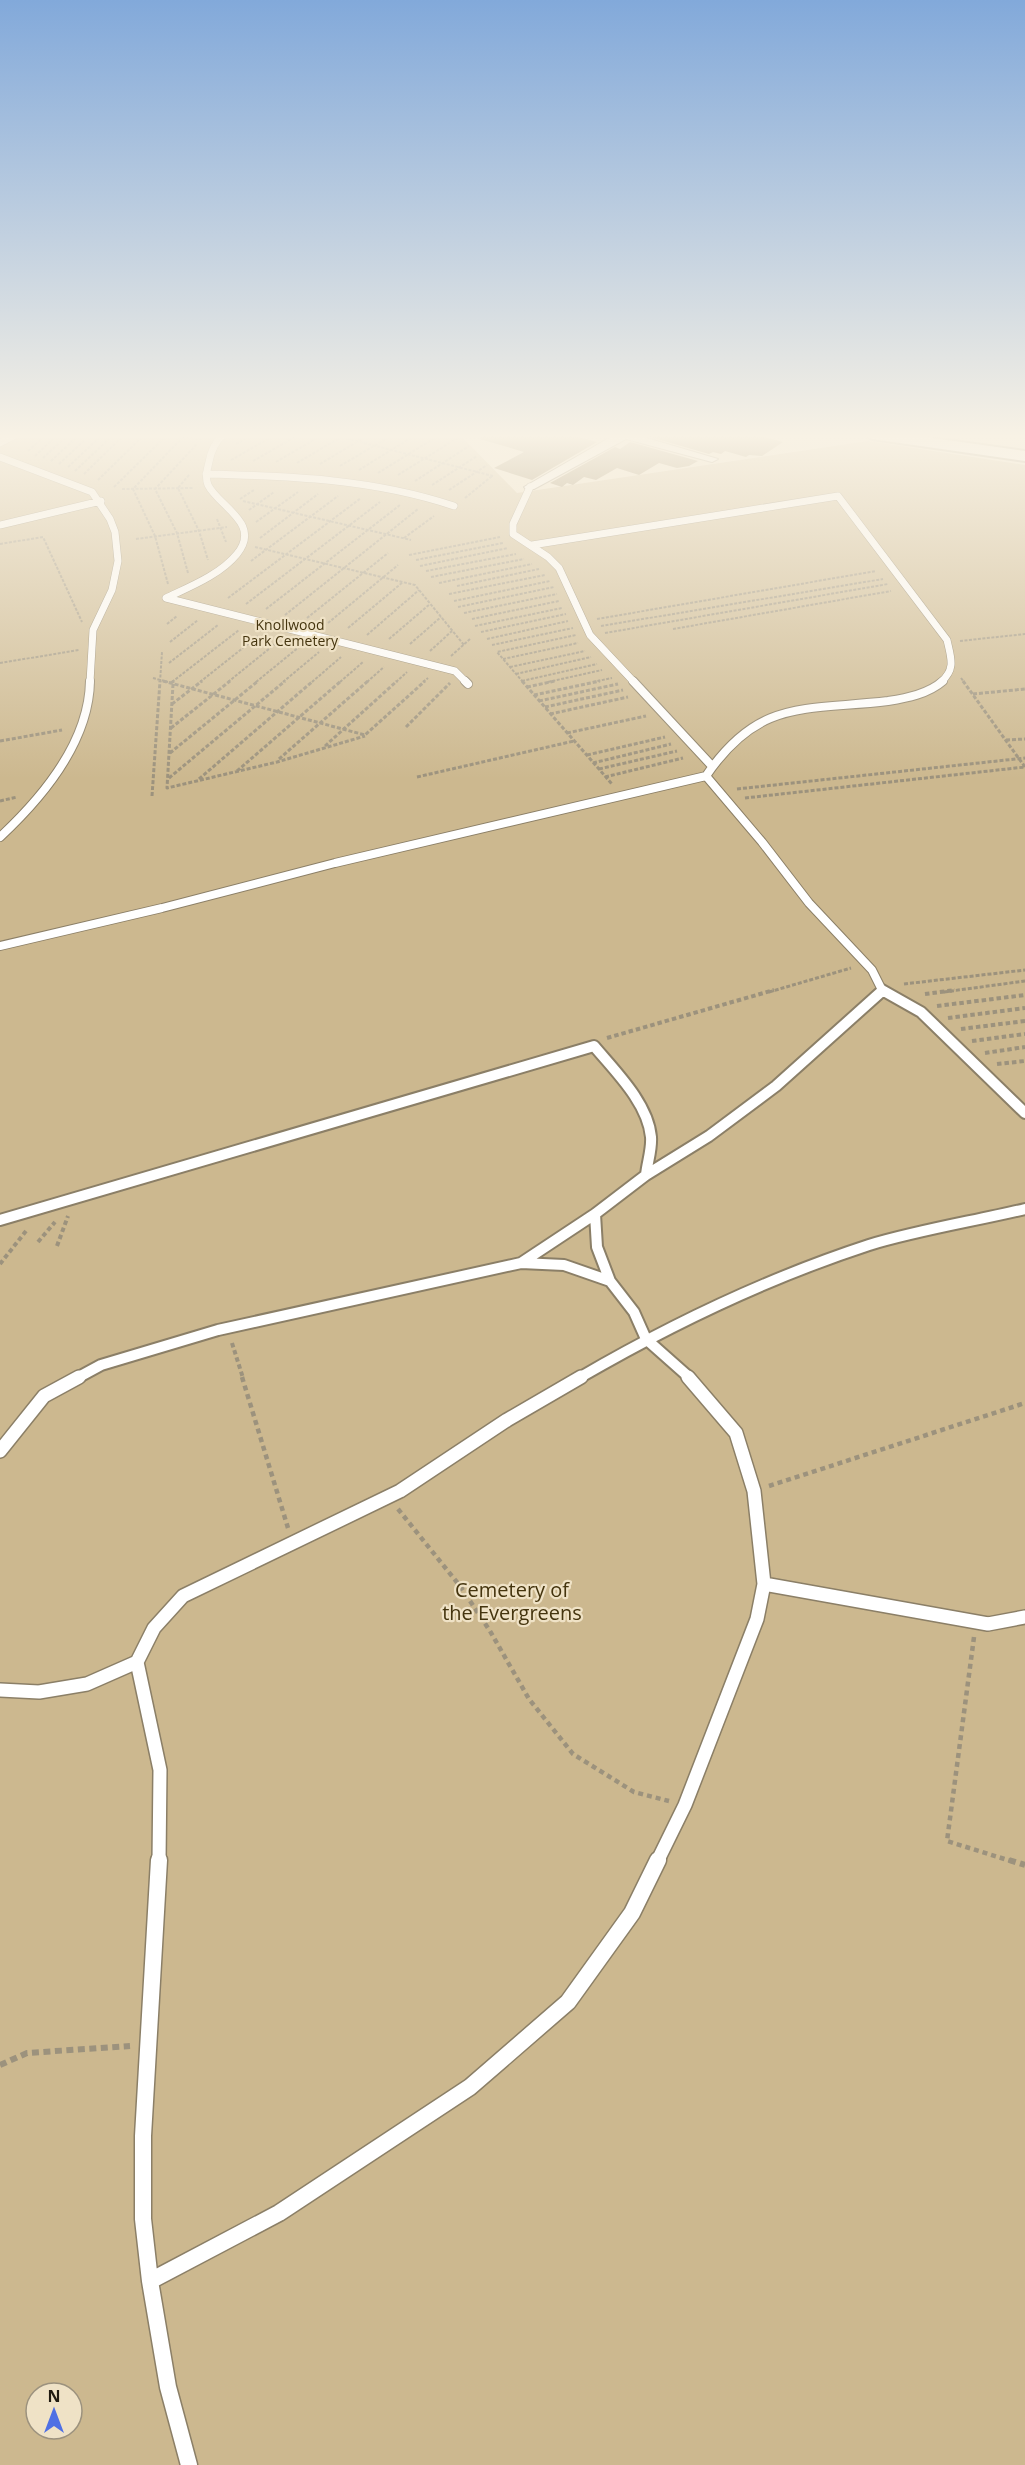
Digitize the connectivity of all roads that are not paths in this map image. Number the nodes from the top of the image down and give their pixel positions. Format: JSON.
{"nodes":[{"id":1,"x":118,"y":549,"type":"edge"},
{"id":2,"x":240,"y":549,"type":"edge"},
{"id":3,"x":536,"y":549,"type":"edge"},
{"id":4,"x":880,"y":549,"type":"edge"},
{"id":5,"x":468,"y":684,"type":"dead end"},
{"id":6,"x":712,"y":766,"type":"junction"},
{"id":7,"x":705,"y":776,"type":"junction"},
{"id":8,"x":0,"y":837,"type":"edge"},
{"id":9,"x":0,"y":946,"type":"edge"},
{"id":10,"x":881,"y":989,"type":"junction"},
{"id":11,"x":1025,"y":1113,"type":"edge"},
{"id":12,"x":646,"y":1175,"type":"junction"},
{"id":13,"x":1025,"y":1209,"type":"edge"},
{"id":14,"x":595,"y":1214,"type":"junction"},
{"id":15,"x":0,"y":1220,"type":"edge"},
{"id":16,"x":520,"y":1263,"type":"junction"},
{"id":17,"x":610,"y":1281,"type":"junction"},
{"id":18,"x":646,"y":1340,"type":"junction"},
{"id":19,"x":0,"y":1451,"type":"edge"},
{"id":20,"x":764,"y":1584,"type":"junction"},
{"id":21,"x":1025,"y":1617,"type":"edge"},
{"id":22,"x":137,"y":1662,"type":"junction"},
{"id":23,"x":0,"y":1690,"type":"edge"},
{"id":24,"x":150,"y":2282,"type":"junction"},
{"id":25,"x":189,"y":2465,"type":"edge"}],
"edges":[{"from":1,"to":8,"type":"lane"},
{"from":2,"to":5,"type":"lane"},
{"from":3,"to":6,"type":"lane"},
{"from":4,"to":6,"type":"lane"},
{"from":6,"to":7,"type":"lane"},
{"from":7,"to":9,"type":"lane"},
{"from":7,"to":10,"type":"lane"},
{"from":10,"to":11,"type":"lane"},
{"from":10,"to":12,"type":"lane"},
{"from":12,"to":14,"type":"lane"},
{"from":12,"to":15,"type":"lane"},
{"from":13,"to":18,"type":"lane"},
{"from":14,"to":16,"type":"lane"},
{"from":14,"to":17,"type":"lane"},
{"from":16,"to":17,"type":"lane"},
{"from":16,"to":19,"type":"lane"},
{"from":17,"to":18,"type":"lane"},
{"from":18,"to":20,"type":"lane"},
{"from":18,"to":22,"type":"lane"},
{"from":20,"to":21,"type":"lane"},
{"from":20,"to":24,"type":"lane"},
{"from":22,"to":23,"type":"lane"},
{"from":22,"to":24,"type":"lane"},
{"from":24,"to":25,"type":"lane"}]}
